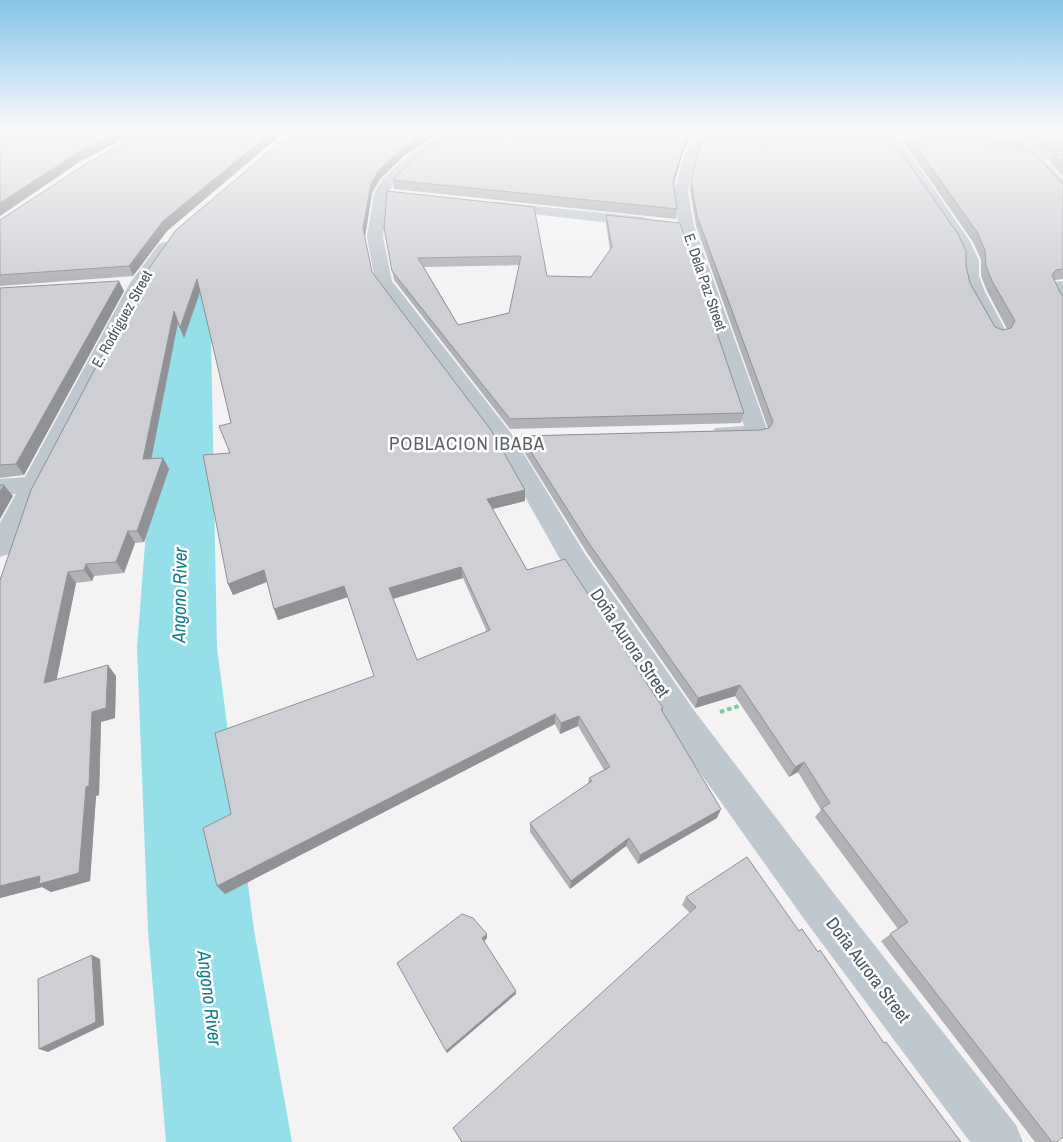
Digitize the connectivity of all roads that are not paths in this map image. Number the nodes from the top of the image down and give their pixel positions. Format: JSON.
{"nodes":[{"id":1,"x":386,"y":185,"type":"edge"},
{"id":2,"x":683,"y":185,"type":"edge"},
{"id":3,"x":924,"y":185,"type":"edge"},
{"id":4,"x":381,"y":193,"type":"junction"},
{"id":5,"x":401,"y":195,"type":"edge"},
{"id":6,"x":479,"y":204,"type":"edge"},
{"id":7,"x":686,"y":226,"type":"junction"},
{"id":8,"x":174,"y":235,"type":"edge"},
{"id":9,"x":139,"y":283,"type":"junction"},
{"id":10,"x":119,"y":284,"type":"edge"},
{"id":11,"x":1063,"y":286,"type":"edge"},
{"id":12,"x":1063,"y":300,"type":"edge"},
{"id":13,"x":998,"y":333,"type":"edge"},
{"id":14,"x":706,"y":433,"type":"edge"},
{"id":15,"x":34,"y":484,"type":"junction"},
{"id":16,"x":0,"y":487,"type":"edge"},
{"id":17,"x":0,"y":547,"type":"edge"},
{"id":18,"x":999,"y":1142,"type":"edge"}],
"edges":[{"from":1,"to":4,"type":"street"},
{"from":2,"to":7,"type":"street","name":"E. Dela Paz Street"},
{"from":3,"to":13,"type":"street"},
{"from":4,"to":5,"type":"street"},
{"from":4,"to":18,"type":"street","name":"Doña Aurora Street"},
{"from":6,"to":7,"type":"street"},
{"from":7,"to":14,"type":"street","name":"E. Dela Paz Street"},
{"from":8,"to":9,"type":"street","name":"E. Rodriguez Street"},
{"from":9,"to":10,"type":"street"},
{"from":9,"to":15,"type":"street","name":"E. Rodriguez Street"},
{"from":11,"to":12,"type":"street"},
{"from":15,"to":16,"type":"street"},
{"from":15,"to":17,"type":"street","name":"E. Rodriguez Street"}]}
